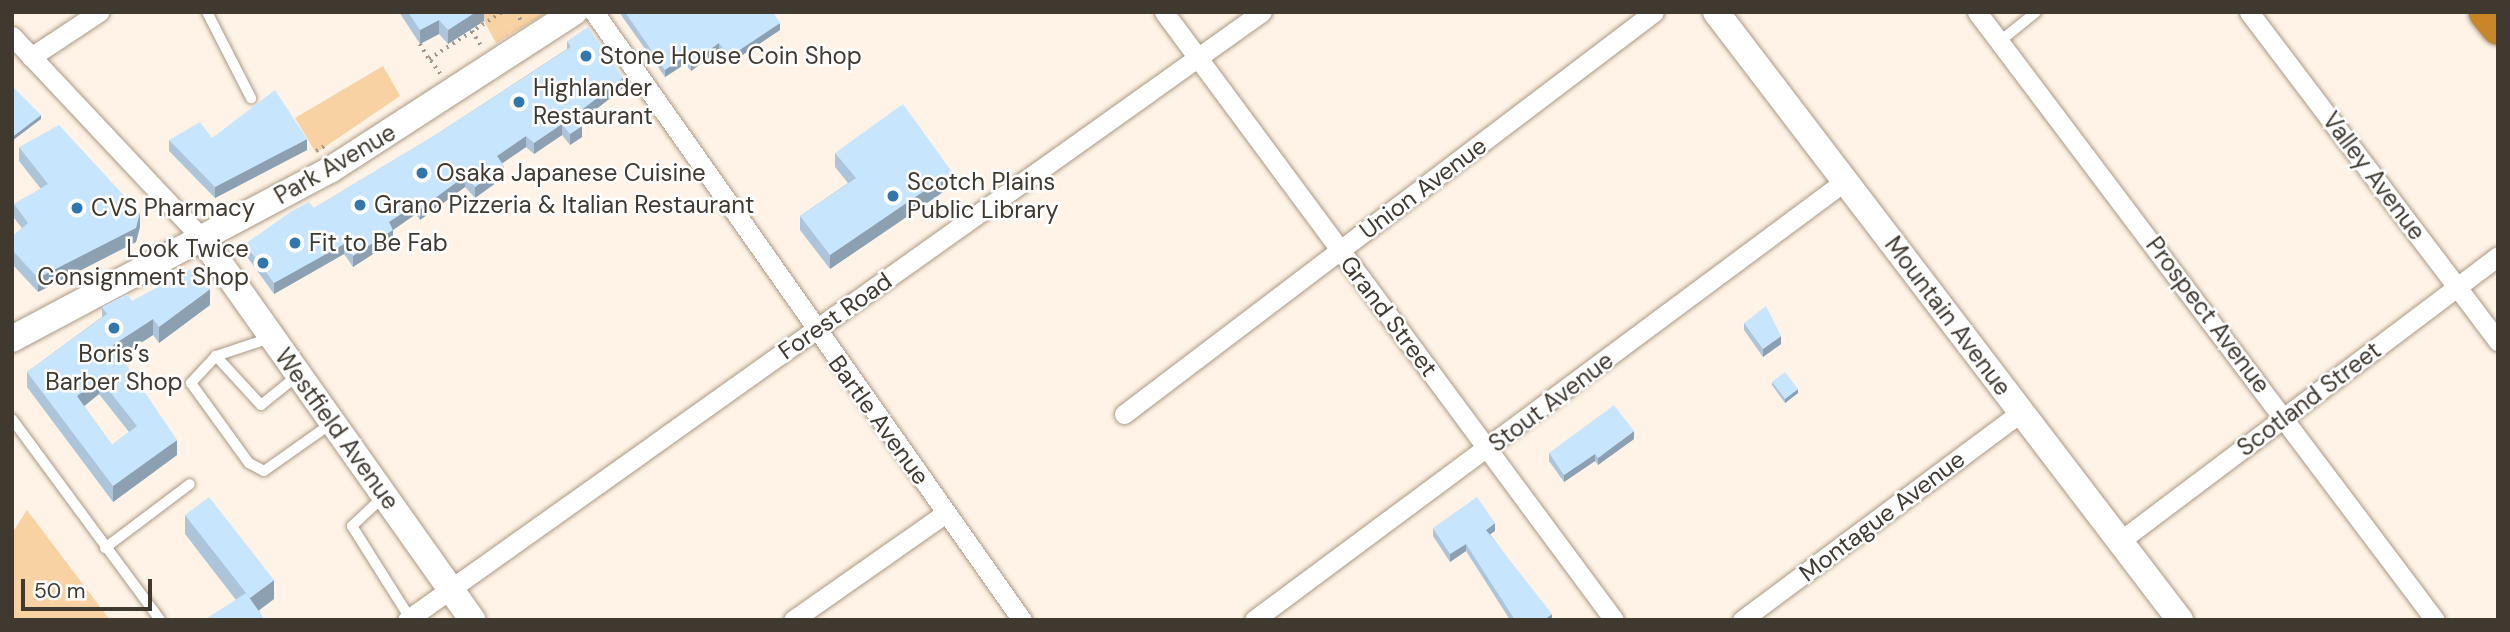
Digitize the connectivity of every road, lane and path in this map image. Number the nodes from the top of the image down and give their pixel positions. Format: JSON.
{"nodes":[{"id":1,"x":99,"y":12,"type":"edge"},
{"id":2,"x":206,"y":12,"type":"edge"},
{"id":3,"x":502,"y":12,"type":"edge"},
{"id":4,"x":516,"y":12,"type":"edge"},
{"id":5,"x":574,"y":12,"type":"edge"},
{"id":6,"x":594,"y":12,"type":"edge"},
{"id":7,"x":1164,"y":12,"type":"edge"},
{"id":8,"x":1262,"y":12,"type":"edge"},
{"id":9,"x":1654,"y":12,"type":"edge"},
{"id":10,"x":1716,"y":12,"type":"edge"},
{"id":11,"x":1977,"y":12,"type":"edge"},
{"id":12,"x":2036,"y":12,"type":"edge"},
{"id":13,"x":2249,"y":12,"type":"edge"},
{"id":14,"x":2486,"y":12,"type":"edge"},
{"id":15,"x":522,"y":22,"type":"dead end"},
{"id":16,"x":2498,"y":27,"type":"edge"},
{"id":17,"x":471,"y":31,"type":"junction"},
{"id":18,"x":12,"y":36,"type":"edge"},
{"id":19,"x":2000,"y":42,"type":"junction"},
{"id":20,"x":420,"y":44,"type":"edge"},
{"id":21,"x":482,"y":47,"type":"dead end"},
{"id":22,"x":31,"y":57,"type":"junction"},
{"id":23,"x":429,"y":58,"type":"junction"},
{"id":24,"x":1198,"y":58,"type":"junction"},
{"id":25,"x":440,"y":74,"type":"dead end"},
{"id":26,"x":251,"y":98,"type":"dead end"},
{"id":27,"x":1845,"y":181,"type":"junction"},
{"id":28,"x":202,"y":238,"type":"junction"},
{"id":29,"x":1340,"y":250,"type":"junction"},
{"id":30,"x":2498,"y":256,"type":"edge"},
{"id":31,"x":2458,"y":286,"type":"junction"},
{"id":32,"x":815,"y":330,"type":"junction"},
{"id":33,"x":271,"y":337,"type":"junction"},
{"id":34,"x":12,"y":338,"type":"edge"},
{"id":35,"x":2498,"y":341,"type":"edge"},
{"id":36,"x":216,"y":356,"type":"junction"},
{"id":37,"x":299,"y":375,"type":"junction"},
{"id":38,"x":2021,"y":412,"type":"junction"},
{"id":39,"x":1124,"y":414,"type":"dead end"},
{"id":40,"x":2286,"y":416,"type":"junction"},
{"id":41,"x":12,"y":419,"type":"edge"},
{"id":42,"x":332,"y":422,"type":"junction"},
{"id":43,"x":1488,"y":449,"type":"junction"},
{"id":44,"x":190,"y":484,"type":"dead end"},
{"id":45,"x":384,"y":496,"type":"junction"},
{"id":46,"x":946,"y":513,"type":"junction"},
{"id":47,"x":2120,"y":541,"type":"junction"},
{"id":48,"x":105,"y":548,"type":"junction"},
{"id":49,"x":450,"y":589,"type":"junction"},
{"id":50,"x":409,"y":619,"type":"edge"},
{"id":51,"x":160,"y":620,"type":"edge"},
{"id":52,"x":472,"y":620,"type":"edge"},
{"id":53,"x":793,"y":620,"type":"edge"},
{"id":54,"x":1022,"y":620,"type":"edge"},
{"id":55,"x":1254,"y":620,"type":"edge"},
{"id":56,"x":1614,"y":620,"type":"edge"},
{"id":57,"x":1742,"y":620,"type":"edge"},
{"id":58,"x":2180,"y":620,"type":"edge"},
{"id":59,"x":2435,"y":620,"type":"edge"}],
"edges":[{"from":1,"to":22,"type":"street"},
{"from":2,"to":26,"type":"lane"},
{"from":3,"to":17,"type":"path"},
{"from":4,"to":15,"type":"path"},
{"from":5,"to":28,"type":"street","name":"Park Avenue"},
{"from":6,"to":32,"type":"street","name":"Bartle Avenue"},
{"from":7,"to":24,"type":"street","name":"Grand Street"},
{"from":8,"to":24,"type":"street","name":"Forest Road"},
{"from":9,"to":29,"type":"street","name":"Union Avenue"},
{"from":10,"to":27,"type":"street","name":"Mountain Avenue"},
{"from":11,"to":19,"type":"street","name":"Prospect Avenue"},
{"from":12,"to":19,"type":"lane"},
{"from":13,"to":31,"type":"street","name":"Valley Avenue"},
{"from":14,"to":16,"type":"highway"},
{"from":17,"to":21,"type":"path"},
{"from":17,"to":23,"type":"path"},
{"from":18,"to":22,"type":"street"},
{"from":19,"to":40,"type":"street","name":"Prospect Avenue"},
{"from":20,"to":23,"type":"path"},
{"from":22,"to":28,"type":"street"},
{"from":23,"to":25,"type":"path"},
{"from":24,"to":29,"type":"street","name":"Grand Street"},
{"from":24,"to":32,"type":"street","name":"Forest Road"},
{"from":27,"to":38,"type":"street","name":"Mountain Avenue"},
{"from":27,"to":43,"type":"street","name":"Stout Avenue"},
{"from":28,"to":33,"type":"street","name":"Westfield Avenue"},
{"from":28,"to":34,"type":"street","name":"Park Avenue"},
{"from":29,"to":39,"type":"street","name":"Union Avenue"},
{"from":29,"to":43,"type":"street","name":"Grand Street"},
{"from":30,"to":31,"type":"street","name":"Scotland Street"},
{"from":31,"to":35,"type":"street","name":"Valley Avenue"},
{"from":31,"to":40,"type":"street","name":"Scotland Street"},
{"from":32,"to":46,"type":"street","name":"Bartle Avenue"},
{"from":32,"to":49,"type":"street","name":"Forest Road"},
{"from":33,"to":36,"type":"lane"},
{"from":33,"to":37,"type":"street","name":"Westfield Avenue"},
{"from":36,"to":37,"type":"lane"},
{"from":36,"to":42,"type":"lane"},
{"from":37,"to":42,"type":"street","name":"Westfield Avenue"},
{"from":38,"to":47,"type":"street","name":"Mountain Avenue"},
{"from":38,"to":57,"type":"street","name":"Montague Avenue"},
{"from":40,"to":47,"type":"street","name":"Scotland Street"},
{"from":40,"to":59,"type":"street","name":"Prospect Avenue"},
{"from":41,"to":48,"type":"lane"},
{"from":42,"to":45,"type":"street","name":"Westfield Avenue"},
{"from":43,"to":55,"type":"street","name":"Stout Avenue"},
{"from":43,"to":56,"type":"street","name":"Grand Street"},
{"from":44,"to":48,"type":"lane"},
{"from":45,"to":49,"type":"street","name":"Westfield Avenue"},
{"from":45,"to":50,"type":"lane"},
{"from":46,"to":53,"type":"street"},
{"from":46,"to":54,"type":"street","name":"Bartle Avenue"},
{"from":47,"to":58,"type":"street","name":"Mountain Avenue"},
{"from":48,"to":51,"type":"lane"},
{"from":49,"to":50,"type":"street","name":"Forest Road"},
{"from":49,"to":52,"type":"street","name":"Westfield Avenue"}]}
